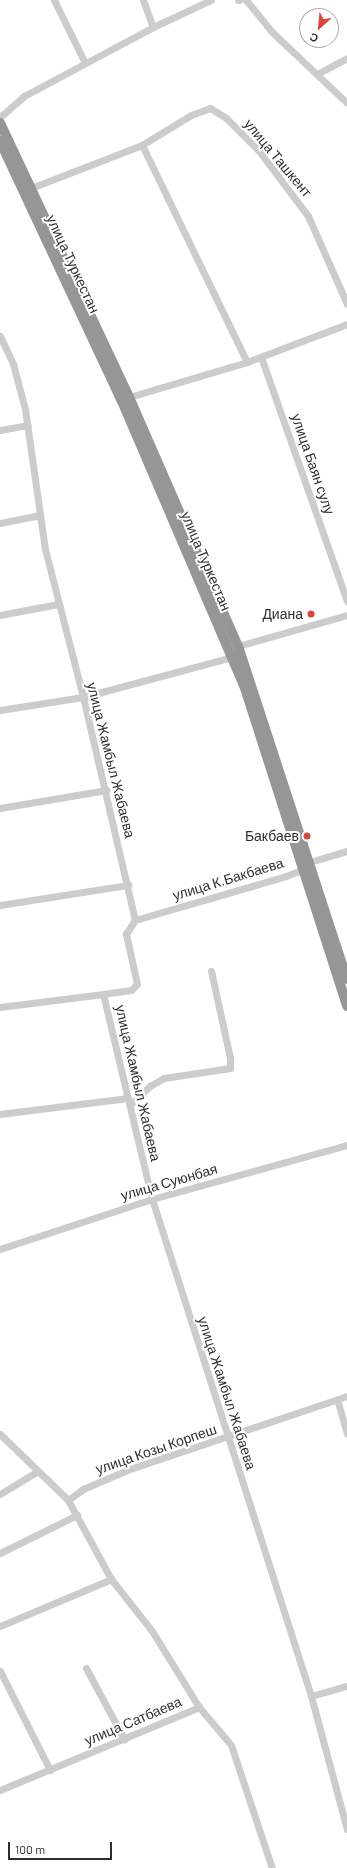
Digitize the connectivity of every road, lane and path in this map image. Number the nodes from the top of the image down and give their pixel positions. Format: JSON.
{"nodes":[{"id":1,"x":54,"y":0,"type":"edge"},
{"id":2,"x":142,"y":0,"type":"edge"},
{"id":3,"x":211,"y":0,"type":"edge"},
{"id":4,"x":246,"y":0,"type":"edge"},
{"id":5,"x":153,"y":26,"type":"junction"},
{"id":6,"x":347,"y":58,"type":"edge"},
{"id":7,"x":85,"y":63,"type":"junction"},
{"id":8,"x":316,"y":74,"type":"junction"},
{"id":9,"x":347,"y":104,"type":"edge"},
{"id":10,"x":0,"y":117,"type":"edge"},
{"id":11,"x":0,"y":123,"type":"edge"},
{"id":12,"x":0,"y":141,"type":"edge"},
{"id":13,"x":142,"y":145,"type":"junction"},
{"id":14,"x":31,"y":188,"type":"junction"},
{"id":15,"x":347,"y":304,"type":"edge"},
{"id":16,"x":347,"y":324,"type":"edge"},
{"id":17,"x":0,"y":336,"type":"edge"},
{"id":18,"x":262,"y":357,"type":"junction"},
{"id":19,"x":247,"y":362,"type":"junction"},
{"id":20,"x":129,"y":397,"type":"junction"},
{"id":21,"x":28,"y":425,"type":"junction"},
{"id":22,"x":0,"y":430,"type":"edge"},
{"id":23,"x":40,"y":515,"type":"junction"},
{"id":24,"x":0,"y":523,"type":"edge"},
{"id":25,"x":347,"y":602,"type":"edge"},
{"id":26,"x":58,"y":604,"type":"junction"},
{"id":27,"x":0,"y":615,"type":"edge"},
{"id":28,"x":347,"y":615,"type":"edge"},
{"id":29,"x":238,"y":646,"type":"junction"},
{"id":30,"x":232,"y":658,"type":"junction"},
{"id":31,"x":84,"y":698,"type":"junction"},
{"id":32,"x":0,"y":710,"type":"edge"},
{"id":33,"x":106,"y":790,"type":"junction"},
{"id":34,"x":0,"y":808,"type":"edge"},
{"id":35,"x":347,"y":851,"type":"edge"},
{"id":36,"x":307,"y":863,"type":"junction"},
{"id":37,"x":128,"y":885,"type":"junction"},
{"id":38,"x":0,"y":906,"type":"edge"},
{"id":39,"x":135,"y":920,"type":"junction"},
{"id":40,"x":211,"y":971,"type":"dead end"},
{"id":41,"x":347,"y":979,"type":"edge"},
{"id":42,"x":104,"y":994,"type":"junction"},
{"id":43,"x":347,"y":1006,"type":"edge"},
{"id":44,"x":0,"y":1007,"type":"edge"},
{"id":45,"x":129,"y":1102,"type":"junction"},
{"id":46,"x":0,"y":1114,"type":"edge"},
{"id":47,"x":347,"y":1145,"type":"edge"},
{"id":48,"x":152,"y":1199,"type":"junction"},
{"id":49,"x":0,"y":1249,"type":"edge"},
{"id":50,"x":347,"y":1396,"type":"edge"},
{"id":51,"x":337,"y":1399,"type":"junction"},
{"id":52,"x":0,"y":1434,"type":"edge"},
{"id":53,"x":347,"y":1434,"type":"edge"},
{"id":54,"x":228,"y":1438,"type":"junction"},
{"id":55,"x":38,"y":1471,"type":"junction"},
{"id":56,"x":0,"y":1494,"type":"edge"},
{"id":57,"x":68,"y":1500,"type":"junction"},
{"id":58,"x":77,"y":1515,"type":"junction"},
{"id":59,"x":0,"y":1553,"type":"edge"},
{"id":60,"x":111,"y":1579,"type":"junction"},
{"id":61,"x":0,"y":1626,"type":"edge"},
{"id":62,"x":86,"y":1668,"type":"dead end"},
{"id":63,"x":0,"y":1671,"type":"edge"},
{"id":64,"x":347,"y":1686,"type":"edge"},
{"id":65,"x":311,"y":1696,"type":"junction"},
{"id":66,"x":199,"y":1708,"type":"junction"},
{"id":67,"x":124,"y":1739,"type":"junction"},
{"id":68,"x":50,"y":1770,"type":"junction"},
{"id":69,"x":0,"y":1790,"type":"edge"},
{"id":70,"x":347,"y":1829,"type":"edge"},
{"id":71,"x":272,"y":1868,"type":"edge"}],
"edges":[{"from":1,"to":7,"type":"street"},
{"from":2,"to":5,"type":"street"},
{"from":3,"to":5,"type":"street"},
{"from":4,"to":8,"type":"street"},
{"from":5,"to":7,"type":"street"},
{"from":6,"to":8,"type":"street"},
{"from":7,"to":10,"type":"street"},
{"from":8,"to":9,"type":"street"},
{"from":11,"to":14,"type":"highway","name":"улица Туркестан"},
{"from":12,"to":30,"type":"highway","name":"улица Туркестан"},
{"from":13,"to":14,"type":"street","name":"улица Ташкент"},
{"from":13,"to":15,"type":"street","name":"улица Ташкент"},
{"from":13,"to":19,"type":"street"},
{"from":14,"to":20,"type":"highway","name":"улица Туркестан"},
{"from":16,"to":18,"type":"street"},
{"from":17,"to":21,"type":"street","name":"улица Жамбыл Жабаева"},
{"from":18,"to":19,"type":"street"},
{"from":18,"to":25,"type":"street","name":"улица Баян сулу"},
{"from":19,"to":20,"type":"street"},
{"from":20,"to":29,"type":"highway","name":"улица Туркестан"},
{"from":21,"to":22,"type":"street"},
{"from":21,"to":23,"type":"street","name":"улица Жамбыл Жабаева"},
{"from":23,"to":24,"type":"street"},
{"from":23,"to":26,"type":"street","name":"улица Жамбыл Жабаева"},
{"from":26,"to":27,"type":"street"},
{"from":26,"to":31,"type":"street","name":"улица Жамбыл Жабаева"},
{"from":28,"to":29,"type":"street"},
{"from":29,"to":36,"type":"highway","name":"улица Туркестан"},
{"from":30,"to":31,"type":"street"},
{"from":30,"to":36,"type":"highway","name":"улица Туркестан"},
{"from":31,"to":32,"type":"street"},
{"from":31,"to":33,"type":"street","name":"улица Жамбыл Жабаева"},
{"from":33,"to":34,"type":"street"},
{"from":33,"to":37,"type":"street","name":"улица Жамбыл Жабаева"},
{"from":35,"to":36,"type":"street","name":"улица К.Бакбаева"},
{"from":36,"to":39,"type":"street","name":"улица К.Бакбаева"},
{"from":36,"to":41,"type":"highway","name":"улица Туркестан"},
{"from":36,"to":43,"type":"highway","name":"улица Туркестан"},
{"from":37,"to":38,"type":"street"},
{"from":37,"to":39,"type":"street","name":"улица Жамбыл Жабаева"},
{"from":39,"to":42,"type":"street","name":"улица Жамбыл Жабаева"},
{"from":40,"to":45,"type":"street"},
{"from":42,"to":44,"type":"street"},
{"from":42,"to":45,"type":"street","name":"улица Жамбыл Жабаева"},
{"from":45,"to":46,"type":"street"},
{"from":45,"to":48,"type":"street","name":"улица Жамбыл Жабаева"},
{"from":47,"to":48,"type":"street","name":"улица Суюнбая"},
{"from":48,"to":49,"type":"street","name":"улица Суюнбая"},
{"from":48,"to":54,"type":"street","name":"улица Жамбыл Жабаева"},
{"from":50,"to":51,"type":"street","name":"улица Козы Корпеш"},
{"from":51,"to":53,"type":"street"},
{"from":51,"to":54,"type":"street","name":"улица Козы Корпеш"},
{"from":52,"to":55,"type":"street"},
{"from":54,"to":57,"type":"street","name":"улица Козы Корпеш"},
{"from":54,"to":65,"type":"street","name":"улица Жамбыл Жабаева"},
{"from":55,"to":56,"type":"street"},
{"from":55,"to":57,"type":"street"},
{"from":57,"to":58,"type":"street"},
{"from":58,"to":59,"type":"street"},
{"from":58,"to":60,"type":"street"},
{"from":60,"to":61,"type":"street"},
{"from":60,"to":66,"type":"street"},
{"from":62,"to":67,"type":"street"},
{"from":63,"to":68,"type":"street"},
{"from":64,"to":65,"type":"street"},
{"from":65,"to":70,"type":"street","name":"улица Жамбыл Жабаева"},
{"from":66,"to":67,"type":"street","name":"улица Сатбаева"},
{"from":66,"to":71,"type":"street","name":"улица Сатбаева"},
{"from":67,"to":68,"type":"street","name":"улица Сатбаева"},
{"from":68,"to":69,"type":"street","name":"улица Сатбаева"}]}
